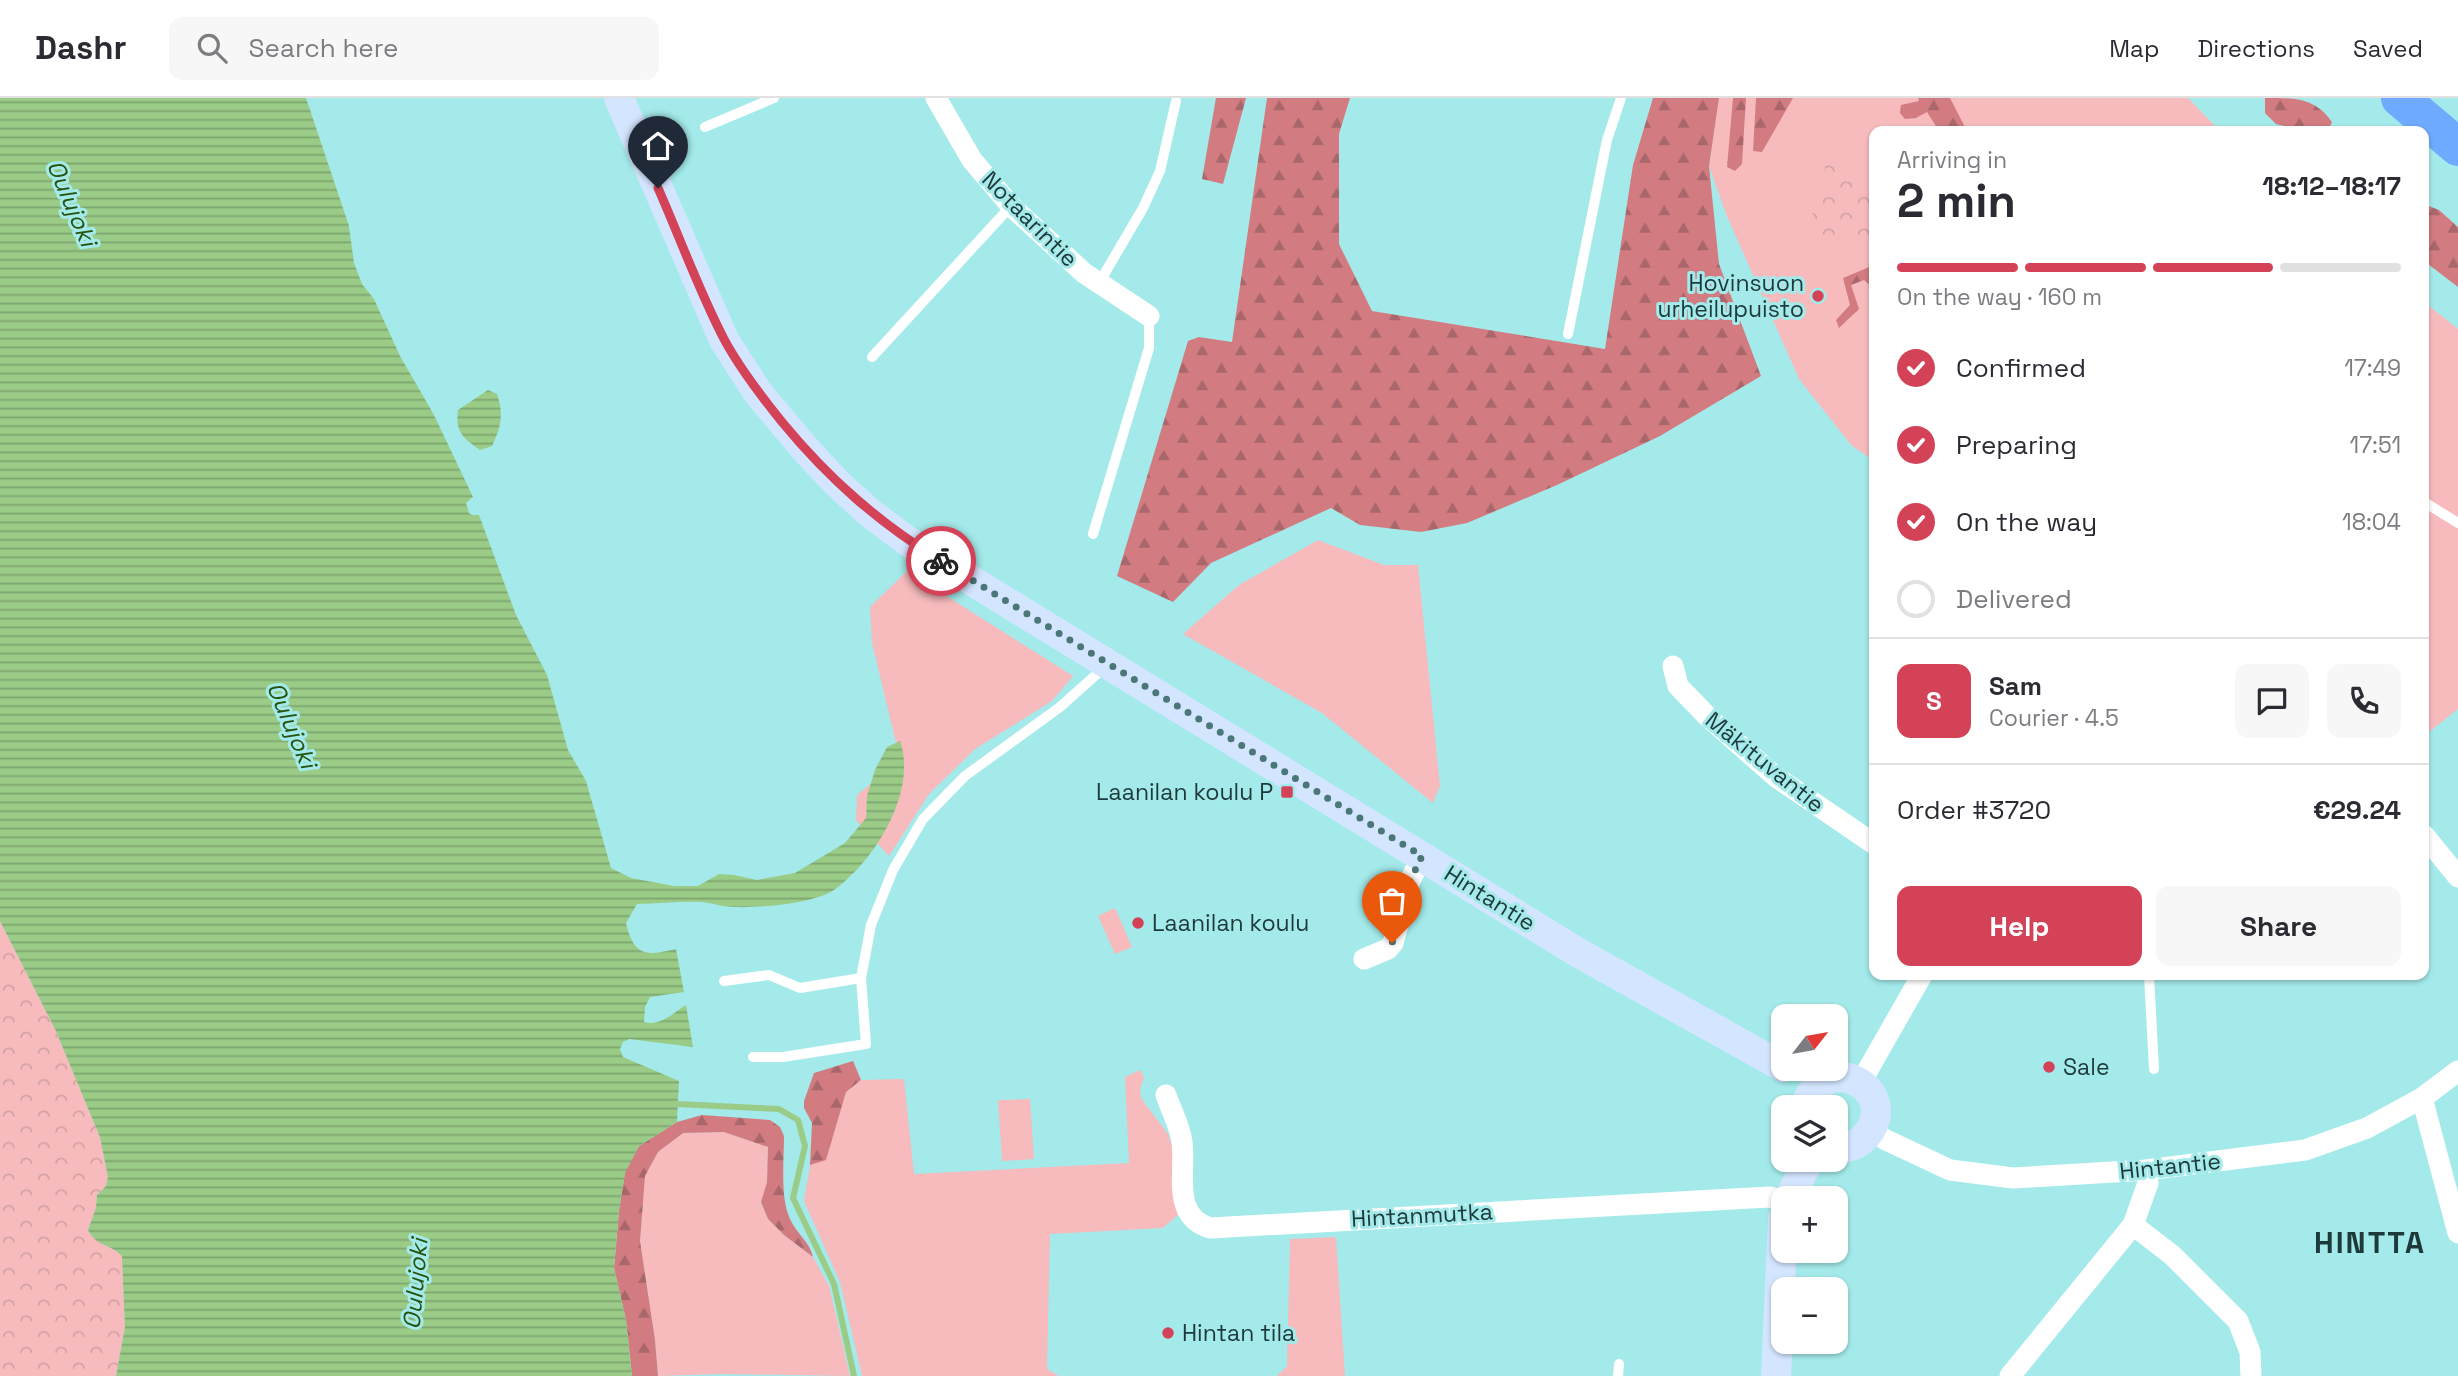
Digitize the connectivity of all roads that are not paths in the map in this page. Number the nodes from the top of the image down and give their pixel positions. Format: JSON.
{"nodes":[{"id":1,"x":619,"y":98,"type":"edge"},
{"id":2,"x":774,"y":98,"type":"edge"},
{"id":3,"x":936,"y":98,"type":"edge"},
{"id":4,"x":1621,"y":98,"type":"edge"},
{"id":5,"x":2400,"y":98,"type":"edge"},
{"id":6,"x":1176,"y":101,"type":"dead end"},
{"id":7,"x":705,"y":127,"type":"dead end"},
{"id":8,"x":2458,"y":147,"type":"edge"},
{"id":9,"x":1010,"y":206,"type":"junction"},
{"id":10,"x":1100,"y":283,"type":"junction"},
{"id":11,"x":1149,"y":316,"type":"joint"},
{"id":12,"x":1568,"y":334,"type":"dead end"},
{"id":13,"x":872,"y":357,"type":"dead end"},
{"id":14,"x":2429,"y":505,"type":"edge"},
{"id":15,"x":2458,"y":523,"type":"edge"},
{"id":16,"x":1093,"y":534,"type":"dead end"},
{"id":17,"x":1107,"y":664,"type":"junction"},
{"id":18,"x":1673,"y":666,"type":"dead end"},
{"id":19,"x":1869,"y":841,"type":"edge"},
{"id":20,"x":2429,"y":841,"type":"edge"},
{"id":21,"x":1422,"y":856,"type":"junction"},
{"id":22,"x":2458,"y":877,"type":"edge"},
{"id":23,"x":1364,"y":960,"type":"dead end"},
{"id":24,"x":861,"y":978,"type":"junction"},
{"id":25,"x":1919,"y":980,"type":"edge"},
{"id":26,"x":2149,"y":980,"type":"edge"},
{"id":27,"x":724,"y":981,"type":"dead end"},
{"id":28,"x":753,"y":1057,"type":"dead end"},
{"id":29,"x":1771,"y":1060,"type":"edge"},
{"id":30,"x":2154,"y":1069,"type":"dead end"},
{"id":31,"x":2458,"y":1071,"type":"edge"},
{"id":32,"x":1860,"y":1082,"type":"junction"},
{"id":33,"x":1167,"y":1095,"type":"dead end"},
{"id":34,"x":1812,"y":1095,"type":"edge"},
{"id":35,"x":2422,"y":1098,"type":"junction"},
{"id":36,"x":1872,"y":1129,"type":"junction"},
{"id":37,"x":1848,"y":1147,"type":"edge"},
{"id":38,"x":2146,"y":1170,"type":"junction"},
{"id":39,"x":1771,"y":1197,"type":"edge"},
{"id":40,"x":2133,"y":1225,"type":"junction"},
{"id":41,"x":2458,"y":1233,"type":"edge"},
{"id":42,"x":1781,"y":1263,"type":"edge"},
{"id":43,"x":1619,"y":1364,"type":"dead end"},
{"id":44,"x":1618,"y":1376,"type":"edge"},
{"id":45,"x":1776,"y":1376,"type":"edge"},
{"id":46,"x":2010,"y":1376,"type":"edge"},
{"id":47,"x":2251,"y":1376,"type":"edge"}],
"edges":[{"from":1,"to":17,"type":"street","name":"Hintantie"},
{"from":2,"to":7,"type":"lane"},
{"from":3,"to":9,"type":"street","name":"Notaarintie"},
{"from":4,"to":12,"type":"lane"},
{"from":5,"to":8,"type":"highway"},
{"from":6,"to":10,"type":"lane"},
{"from":9,"to":10,"type":"street","name":"Notaarintie"},
{"from":9,"to":13,"type":"lane"},
{"from":10,"to":11,"type":"street","name":"Notaarintie"},
{"from":11,"to":16,"type":"lane"},
{"from":14,"to":15,"type":"lane"},
{"from":17,"to":21,"type":"street","name":"Hintantie"},
{"from":17,"to":24,"type":"lane"},
{"from":18,"to":19,"type":"street","name":"Mäkituvantie"},
{"from":20,"to":22,"type":"street"},
{"from":21,"to":23,"type":"street"},
{"from":21,"to":29,"type":"street","name":"Hintantie"},
{"from":24,"to":27,"type":"lane"},
{"from":24,"to":28,"type":"lane"},
{"from":25,"to":32,"type":"street"},
{"from":26,"to":30,"type":"lane"},
{"from":31,"to":35,"type":"street","name":"Hintantie"},
{"from":32,"to":34,"type":"street"},
{"from":32,"to":36,"type":"street"},
{"from":33,"to":39,"type":"street","name":"Hintanmutka"},
{"from":35,"to":38,"type":"street","name":"Hintantie"},
{"from":35,"to":41,"type":"street"},
{"from":36,"to":37,"type":"street"},
{"from":36,"to":38,"type":"street","name":"Hintantie"},
{"from":38,"to":40,"type":"street"},
{"from":40,"to":46,"type":"street"},
{"from":40,"to":47,"type":"street"},
{"from":42,"to":45,"type":"street"},
{"from":43,"to":44,"type":"lane"}]}
